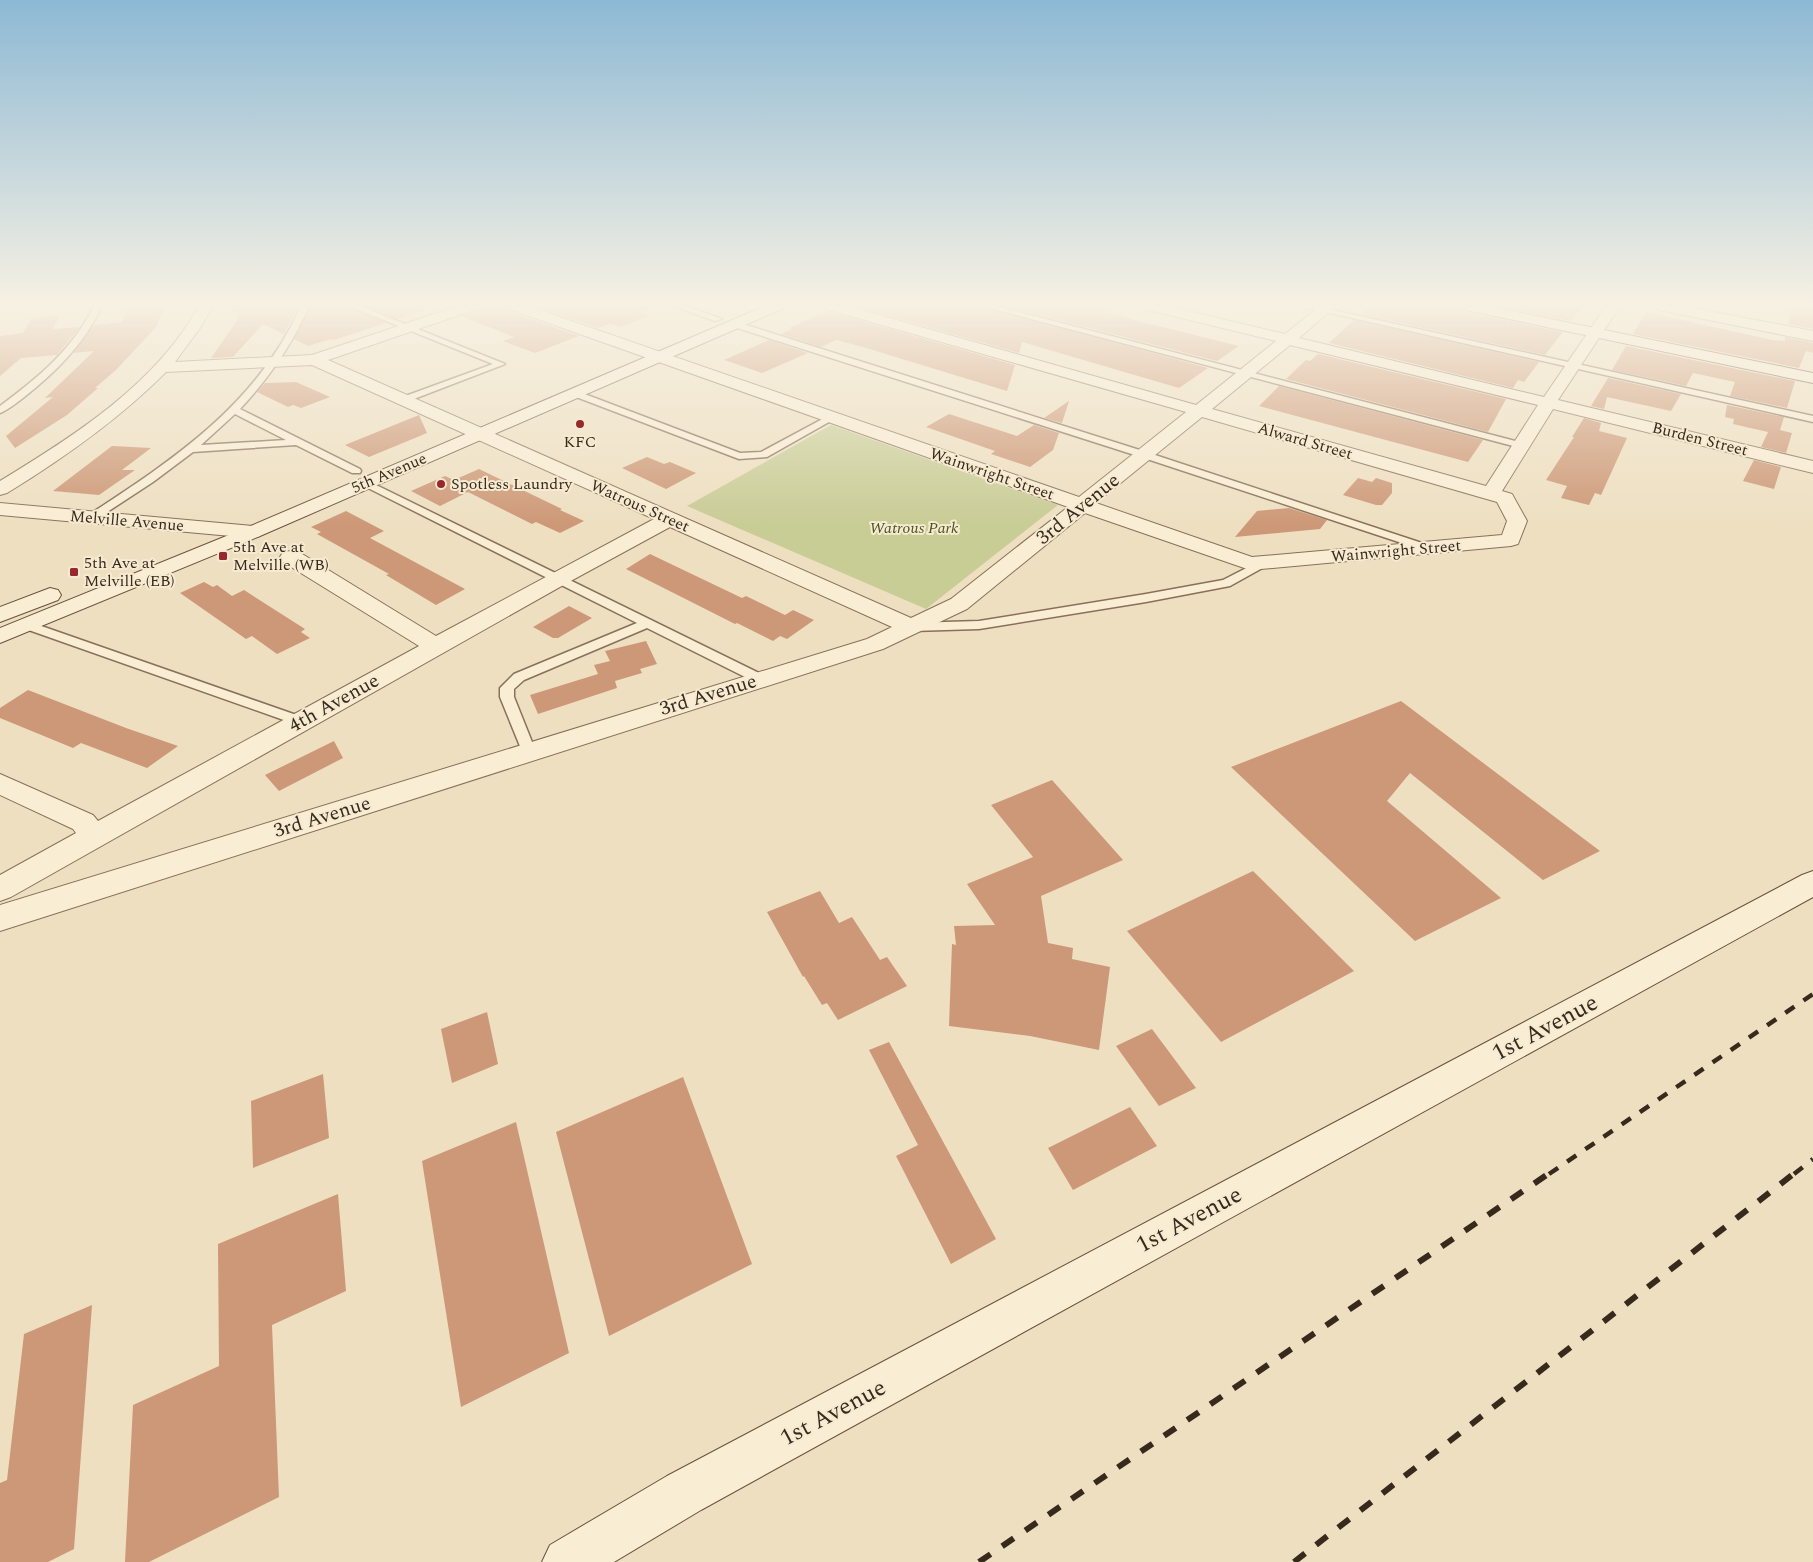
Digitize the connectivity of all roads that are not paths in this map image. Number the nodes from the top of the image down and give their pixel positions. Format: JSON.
{"nodes":[{"id":1,"x":38,"y":379,"type":"edge"},
{"id":2,"x":150,"y":379,"type":"edge"},
{"id":3,"x":261,"y":379,"type":"edge"},
{"id":4,"x":356,"y":379,"type":"edge"},
{"id":5,"x":460,"y":379,"type":"edge"},
{"id":6,"x":592,"y":379,"type":"edge"},
{"id":7,"x":601,"y":379,"type":"edge"},
{"id":8,"x":720,"y":379,"type":"edge"},
{"id":9,"x":906,"y":379,"type":"edge"},
{"id":10,"x":1086,"y":379,"type":"edge"},
{"id":11,"x":1240,"y":379,"type":"edge"},
{"id":12,"x":1265,"y":379,"type":"edge"},
{"id":13,"x":1451,"y":379,"type":"edge"},
{"id":14,"x":1566,"y":379,"type":"edge"},
{"id":15,"x":1633,"y":379,"type":"edge"},
{"id":16,"x":574,"y":393,"type":"junction"},
{"id":17,"x":403,"y":400,"type":"junction"},
{"id":18,"x":1550,"y":403,"type":"junction"},
{"id":19,"x":233,"y":409,"type":"junction"},
{"id":20,"x":0,"y":410,"type":"edge"},
{"id":21,"x":1199,"y":411,"type":"junction"},
{"id":22,"x":831,"y":418,"type":"junction"},
{"id":23,"x":1813,"y":419,"type":"edge"},
{"id":24,"x":472,"y":430,"type":"junction"},
{"id":25,"x":296,"y":442,"type":"junction"},
{"id":26,"x":1520,"y":445,"type":"junction"},
{"id":27,"x":190,"y":449,"type":"junction"},
{"id":28,"x":1145,"y":455,"type":"junction"},
{"id":29,"x":1813,"y":466,"type":"edge"},
{"id":30,"x":361,"y":477,"type":"junction"},
{"id":31,"x":0,"y":489,"type":"edge"},
{"id":32,"x":1491,"y":494,"type":"junction"},
{"id":33,"x":1082,"y":506,"type":"junction"},
{"id":34,"x":0,"y":509,"type":"edge"},
{"id":35,"x":91,"y":518,"type":"junction"},
{"id":36,"x":669,"y":519,"type":"junction"},
{"id":37,"x":218,"y":528,"type":"junction"},
{"id":38,"x":253,"y":532,"type":"junction"},
{"id":39,"x":1426,"y":548,"type":"junction"},
{"id":40,"x":291,"y":557,"type":"dead end"},
{"id":41,"x":1262,"y":564,"type":"junction"},
{"id":42,"x":559,"y":578,"type":"junction"},
{"id":43,"x":0,"y":615,"type":"edge"},
{"id":44,"x":648,"y":623,"type":"junction"},
{"id":45,"x":27,"y":625,"type":"junction"},
{"id":46,"x":912,"y":627,"type":"junction"},
{"id":47,"x":0,"y":636,"type":"edge"},
{"id":48,"x":436,"y":646,"type":"junction"},
{"id":49,"x":760,"y":679,"type":"junction"},
{"id":50,"x":300,"y":721,"type":"junction"},
{"id":51,"x":529,"y":752,"type":"junction"},
{"id":52,"x":0,"y":784,"type":"edge"},
{"id":53,"x":93,"y":836,"type":"junction"},
{"id":54,"x":1813,"y":883,"type":"edge"},
{"id":55,"x":0,"y":889,"type":"edge"},
{"id":56,"x":0,"y":918,"type":"edge"},
{"id":57,"x":567,"y":1562,"type":"edge"}],
"edges":[{"from":1,"to":20,"type":"lane"},
{"from":2,"to":31,"type":"street"},
{"from":3,"to":19,"type":"lane"},
{"from":4,"to":17,"type":"street","name":"Watrous Street"},
{"from":5,"to":17,"type":"lane"},
{"from":6,"to":24,"type":"street","name":"5th Avenue"},
{"from":7,"to":16,"type":"street","name":"5th Avenue"},
{"from":8,"to":22,"type":"street","name":"Wainwright Street"},
{"from":9,"to":28,"type":"lane"},
{"from":10,"to":21,"type":"street","name":"Alward Street"},
{"from":11,"to":21,"type":"street","name":"3rd Avenue"},
{"from":12,"to":26,"type":"lane"},
{"from":13,"to":18,"type":"street","name":"Burden Street"},
{"from":14,"to":18,"type":"street"},
{"from":15,"to":23,"type":"lane"},
{"from":16,"to":22,"type":"lane"},
{"from":16,"to":24,"type":"street","name":"5th Avenue"},
{"from":17,"to":24,"type":"street","name":"Watrous Street"},
{"from":18,"to":26,"type":"street"},
{"from":18,"to":29,"type":"street","name":"Burden Street"},
{"from":19,"to":25,"type":"lane"},
{"from":19,"to":27,"type":"lane"},
{"from":21,"to":28,"type":"street","name":"3rd Avenue"},
{"from":21,"to":32,"type":"street","name":"Alward Street"},
{"from":22,"to":33,"type":"street","name":"Wainwright Street"},
{"from":24,"to":30,"type":"street","name":"5th Avenue"},
{"from":24,"to":36,"type":"street","name":"Watrous Street"},
{"from":25,"to":27,"type":"lane"},
{"from":25,"to":30,"type":"lane"},
{"from":26,"to":32,"type":"street"},
{"from":27,"to":35,"type":"lane"},
{"from":28,"to":33,"type":"street","name":"3rd Avenue"},
{"from":28,"to":39,"type":"lane"},
{"from":30,"to":37,"type":"street","name":"5th Avenue"},
{"from":30,"to":38,"type":"street","name":"5th Avenue"},
{"from":30,"to":42,"type":"lane"},
{"from":32,"to":39,"type":"street","name":"Wainwright Street"},
{"from":33,"to":41,"type":"street","name":"Wainwright Street"},
{"from":33,"to":46,"type":"street","name":"3rd Avenue"},
{"from":34,"to":35,"type":"street","name":"Melville Avenue"},
{"from":35,"to":37,"type":"street","name":"Melville Avenue"},
{"from":36,"to":42,"type":"street","name":"4th Avenue"},
{"from":36,"to":46,"type":"street","name":"Watrous Street"},
{"from":37,"to":38,"type":"street","name":"Melville Avenue"},
{"from":37,"to":43,"type":"street","name":"5th Avenue"},
{"from":38,"to":45,"type":"street","name":"5th Avenue"},
{"from":39,"to":41,"type":"street","name":"Wainwright Street"},
{"from":40,"to":48,"type":"street"},
{"from":41,"to":46,"type":"lane"},
{"from":42,"to":44,"type":"lane"},
{"from":42,"to":48,"type":"street","name":"4th Avenue"},
{"from":44,"to":49,"type":"lane"},
{"from":44,"to":51,"type":"lane"},
{"from":45,"to":47,"type":"street","name":"5th Avenue"},
{"from":45,"to":50,"type":"lane"},
{"from":46,"to":49,"type":"street","name":"3rd Avenue"},
{"from":48,"to":50,"type":"street","name":"4th Avenue"},
{"from":49,"to":51,"type":"street","name":"3rd Avenue"},
{"from":50,"to":53,"type":"street","name":"4th Avenue"},
{"from":51,"to":56,"type":"street","name":"3rd Avenue"},
{"from":52,"to":53,"type":"street"},
{"from":53,"to":55,"type":"street","name":"4th Avenue"},
{"from":54,"to":57,"type":"street","name":"1st Avenue"}]}
